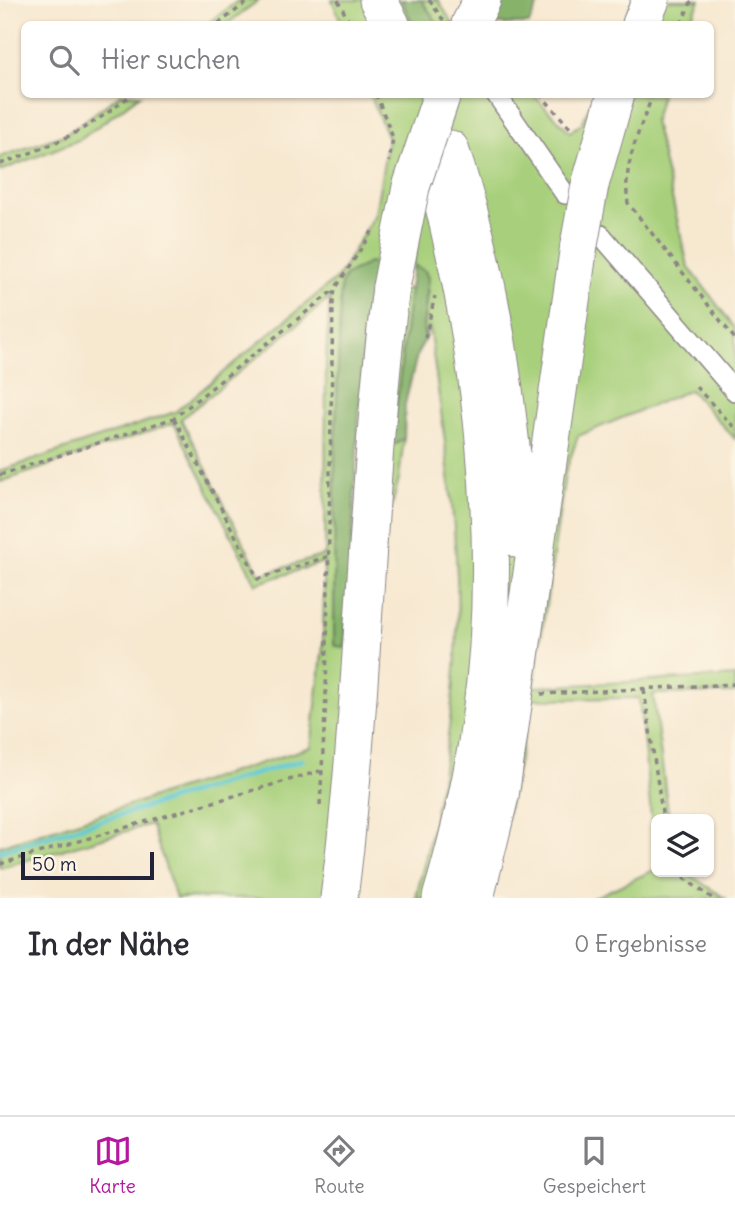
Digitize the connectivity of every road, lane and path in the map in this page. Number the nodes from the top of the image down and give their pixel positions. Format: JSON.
{"nodes":[{"id":1,"x":250,"y":0,"type":"edge"},
{"id":2,"x":338,"y":0,"type":"edge"},
{"id":3,"x":378,"y":0,"type":"edge"},
{"id":4,"x":429,"y":0,"type":"edge"},
{"id":5,"x":482,"y":0,"type":"edge"},
{"id":6,"x":650,"y":0,"type":"edge"},
{"id":7,"x":692,"y":0,"type":"edge"},
{"id":8,"x":222,"y":21,"type":"edge"},
{"id":9,"x":348,"y":21,"type":"edge"},
{"id":10,"x":389,"y":21,"type":"edge"},
{"id":11,"x":445,"y":21,"type":"edge"},
{"id":12,"x":472,"y":21,"type":"edge"},
{"id":13,"x":642,"y":21,"type":"edge"},
{"id":14,"x":682,"y":21,"type":"edge"},
{"id":15,"x":127,"y":98,"type":"edge"},
{"id":16,"x":378,"y":98,"type":"edge"},
{"id":17,"x":441,"y":98,"type":"edge"},
{"id":18,"x":499,"y":98,"type":"edge"},
{"id":19,"x":544,"y":98,"type":"edge"},
{"id":20,"x":614,"y":98,"type":"edge"},
{"id":21,"x":652,"y":98,"type":"edge"},
{"id":22,"x":571,"y":129,"type":"dead end"},
{"id":23,"x":389,"y":163,"type":"dead end"},
{"id":24,"x":0,"y":164,"type":"edge"},
{"id":25,"x":578,"y":190,"type":"junction"},
{"id":26,"x":377,"y":223,"type":"dead end"},
{"id":27,"x":590,"y":240,"type":"junction"},
{"id":28,"x":335,"y":289,"type":"junction"},
{"id":29,"x":435,"y":293,"type":"dead end"},
{"id":30,"x":425,"y":338,"type":"dead end"},
{"id":31,"x":735,"y":338,"type":"edge"},
{"id":32,"x":696,"y":387,"type":"dead end"},
{"id":33,"x":735,"y":391,"type":"edge"},
{"id":34,"x":174,"y":418,"type":"junction"},
{"id":35,"x":735,"y":428,"type":"edge"},
{"id":36,"x":0,"y":475,"type":"edge"},
{"id":37,"x":329,"y":556,"type":"junction"},
{"id":38,"x":525,"y":608,"type":"junction"},
{"id":39,"x":735,"y":684,"type":"edge"},
{"id":40,"x":644,"y":690,"type":"junction"},
{"id":41,"x":541,"y":694,"type":"dead end"},
{"id":42,"x":321,"y":771,"type":"junction"},
{"id":43,"x":320,"y":811,"type":"dead end"},
{"id":44,"x":662,"y":814,"type":"edge"},
{"id":45,"x":0,"y":864,"type":"edge"},
{"id":46,"x":682,"y":877,"type":"edge"},
{"id":47,"x":339,"y":898,"type":"edge"},
{"id":48,"x":441,"y":898,"type":"edge"},
{"id":49,"x":475,"y":898,"type":"edge"},
{"id":50,"x":712,"y":898,"type":"edge"}],
"edges":[{"from":1,"to":8,"type":"path"},
{"from":2,"to":9,"type":"path"},
{"from":3,"to":10,"type":"highway"},
{"from":4,"to":11,"type":"path"},
{"from":5,"to":12,"type":"highway"},
{"from":6,"to":13,"type":"highway"},
{"from":7,"to":14,"type":"path"},
{"from":15,"to":24,"type":"path"},
{"from":16,"to":23,"type":"path"},
{"from":17,"to":47,"type":"highway","bridge":true},
{"from":18,"to":25,"type":"street"},
{"from":19,"to":22,"type":"path"},
{"from":20,"to":25,"type":"highway"},
{"from":21,"to":31,"type":"path"},
{"from":25,"to":27,"type":"highway","bridge":true},
{"from":26,"to":28,"type":"path"},
{"from":27,"to":33,"type":"street"},
{"from":27,"to":38,"type":"highway"},
{"from":28,"to":34,"type":"path"},
{"from":28,"to":37,"type":"path"},
{"from":29,"to":30,"type":"path"},
{"from":32,"to":35,"type":"path"},
{"from":34,"to":36,"type":"path"},
{"from":34,"to":37,"type":"path"},
{"from":37,"to":42,"type":"path"},
{"from":38,"to":48,"type":"highway"},
{"from":38,"to":49,"type":"highway"},
{"from":39,"to":40,"type":"path"},
{"from":40,"to":41,"type":"path"},
{"from":40,"to":44,"type":"path"},
{"from":42,"to":43,"type":"path"},
{"from":42,"to":45,"type":"path"},
{"from":46,"to":50,"type":"path"}]}
